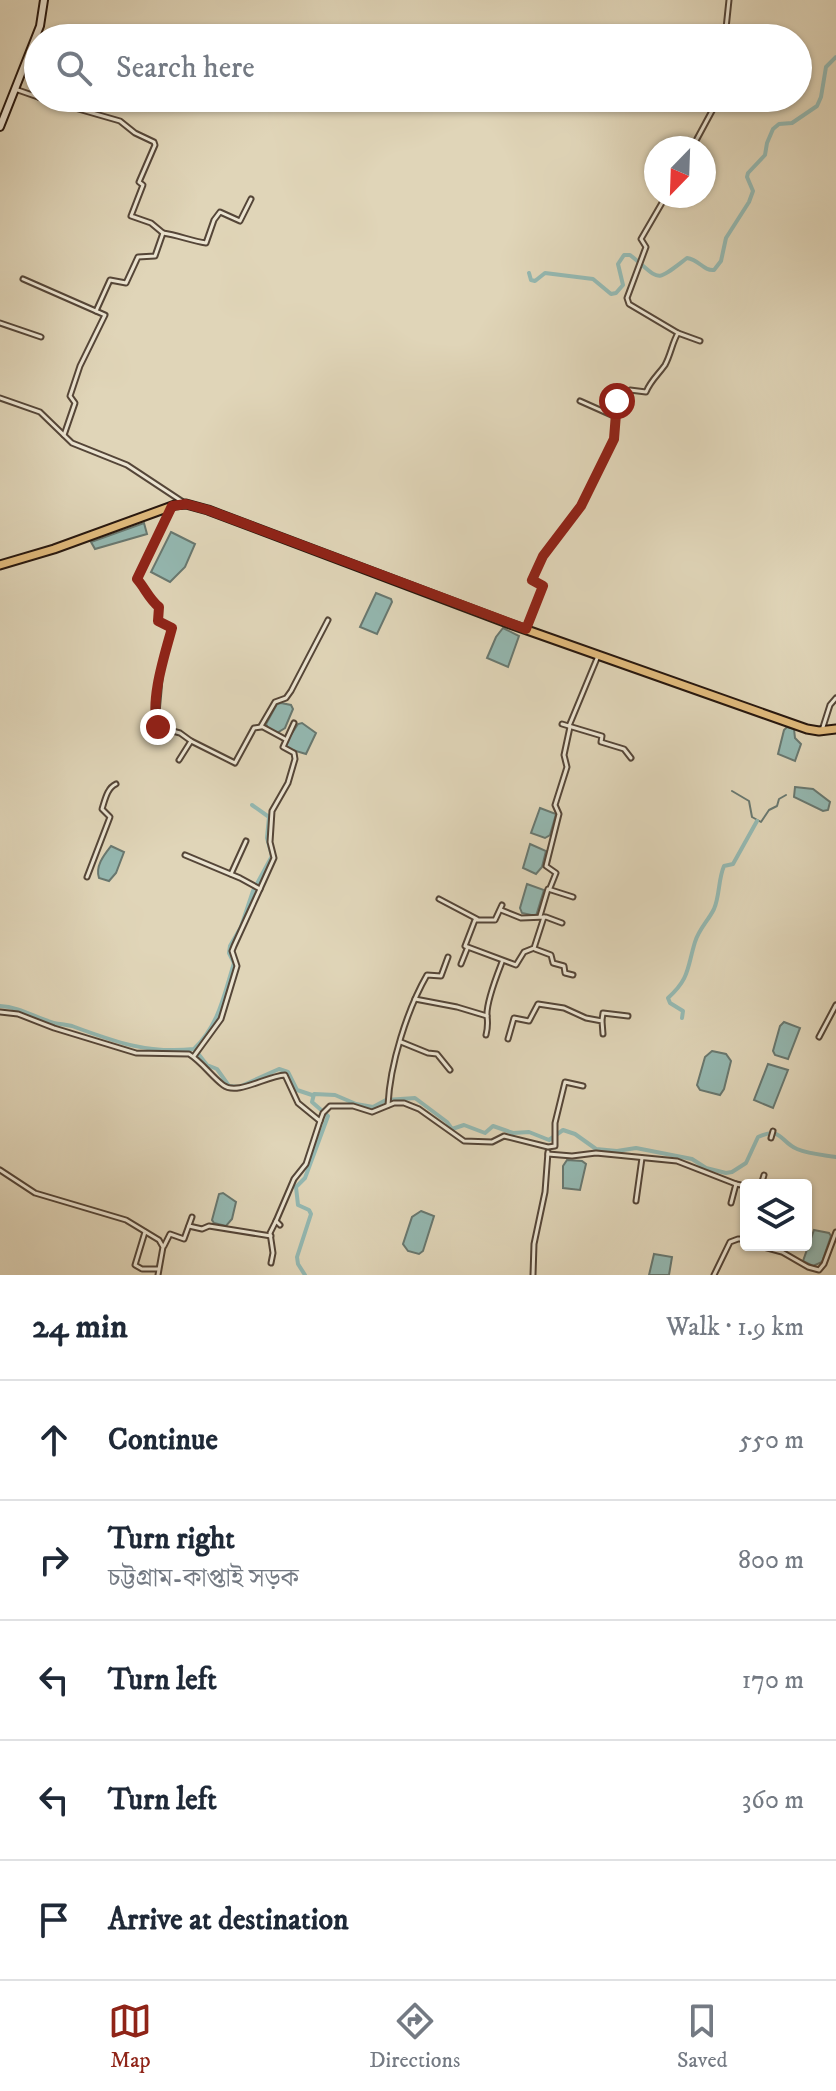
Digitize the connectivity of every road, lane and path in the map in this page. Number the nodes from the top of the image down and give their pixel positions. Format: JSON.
{"nodes":[{"id":1,"x":44,"y":0,"type":"edge"},
{"id":2,"x":729,"y":0,"type":"edge"},
{"id":3,"x":40,"y":24,"type":"edge"},
{"id":4,"x":726,"y":24,"type":"edge"},
{"id":5,"x":24,"y":66,"type":"edge"},
{"id":6,"x":15,"y":89,"type":"junction"},
{"id":7,"x":24,"y":92,"type":"edge"},
{"id":8,"x":88,"y":112,"type":"edge"},
{"id":9,"x":711,"y":112,"type":"edge"},
{"id":10,"x":2,"y":115,"type":"edge"},
{"id":11,"x":0,"y":127,"type":"edge"},
{"id":12,"x":698,"y":136,"type":"edge"},
{"id":13,"x":251,"y":199,"type":"dead end"},
{"id":14,"x":659,"y":208,"type":"edge"},
{"id":15,"x":163,"y":233,"type":"junction"},
{"id":16,"x":23,"y":279,"type":"dead end"},
{"id":17,"x":96,"y":311,"type":"junction"},
{"id":18,"x":0,"y":323,"type":"edge"},
{"id":19,"x":678,"y":333,"type":"junction"},
{"id":20,"x":41,"y":337,"type":"dead end"},
{"id":21,"x":700,"y":341,"type":"dead end"},
{"id":22,"x":0,"y":398,"type":"edge"},
{"id":23,"x":580,"y":401,"type":"dead end"},
{"id":24,"x":616,"y":417,"type":"junction"},
{"id":25,"x":64,"y":435,"type":"junction"},
{"id":26,"x":186,"y":504,"type":"junction"},
{"id":27,"x":172,"y":506,"type":"junction"},
{"id":28,"x":0,"y":565,"type":"edge"},
{"id":29,"x":328,"y":620,"type":"dead end"},
{"id":30,"x":526,"y":629,"type":"junction"},
{"id":31,"x":599,"y":655,"type":"junction"},
{"id":32,"x":836,"y":698,"type":"edge"},
{"id":33,"x":146,"y":719,"type":"dead end"},
{"id":34,"x":156,"y":722,"type":"junction"},
{"id":35,"x":294,"y":723,"type":"dead end"},
{"id":36,"x":562,"y":724,"type":"dead end"},
{"id":37,"x":569,"y":726,"type":"junction"},
{"id":38,"x":262,"y":728,"type":"junction"},
{"id":39,"x":836,"y":729,"type":"edge"},
{"id":40,"x":822,"y":731,"type":"junction"},
{"id":41,"x":285,"y":739,"type":"junction"},
{"id":42,"x":191,"y":741,"type":"junction"},
{"id":43,"x":631,"y":758,"type":"dead end"},
{"id":44,"x":179,"y":760,"type":"dead end"},
{"id":45,"x":116,"y":784,"type":"dead end"},
{"id":46,"x":246,"y":841,"type":"dead end"},
{"id":47,"x":185,"y":855,"type":"dead end"},
{"id":48,"x":231,"y":874,"type":"junction"},
{"id":49,"x":87,"y":877,"type":"dead end"},
{"id":50,"x":550,"y":888,"type":"junction"},
{"id":51,"x":260,"y":889,"type":"junction"},
{"id":52,"x":573,"y":897,"type":"dead end"},
{"id":53,"x":439,"y":899,"type":"dead end"},
{"id":54,"x":502,"y":905,"type":"dead end"},
{"id":55,"x":500,"y":910,"type":"junction"},
{"id":56,"x":542,"y":917,"type":"junction"},
{"id":57,"x":477,"y":919,"type":"junction"},
{"id":58,"x":562,"y":923,"type":"dead end"},
{"id":59,"x":468,"y":948,"type":"junction"},
{"id":60,"x":534,"y":948,"type":"junction"},
{"id":61,"x":448,"y":957,"type":"dead end"},
{"id":62,"x":502,"y":962,"type":"junction"},
{"id":63,"x":461,"y":964,"type":"dead end"},
{"id":64,"x":573,"y":975,"type":"dead end"},
{"id":65,"x":415,"y":999,"type":"junction"},
{"id":66,"x":836,"y":1005,"type":"edge"},
{"id":67,"x":0,"y":1012,"type":"edge"},
{"id":68,"x":487,"y":1016,"type":"junction"},
{"id":69,"x":628,"y":1016,"type":"dead end"},
{"id":70,"x":602,"y":1021,"type":"junction"},
{"id":71,"x":603,"y":1034,"type":"dead end"},
{"id":72,"x":486,"y":1035,"type":"dead end"},
{"id":73,"x":819,"y":1037,"type":"dead end"},
{"id":74,"x":508,"y":1039,"type":"dead end"},
{"id":75,"x":401,"y":1042,"type":"junction"},
{"id":76,"x":193,"y":1057,"type":"junction"},
{"id":77,"x":450,"y":1070,"type":"dead end"},
{"id":78,"x":583,"y":1086,"type":"dead end"},
{"id":79,"x":388,"y":1105,"type":"junction"},
{"id":80,"x":320,"y":1121,"type":"junction"},
{"id":81,"x":773,"y":1131,"type":"dead end"},
{"id":82,"x":771,"y":1138,"type":"dead end"},
{"id":83,"x":548,"y":1147,"type":"junction"},
{"id":84,"x":548,"y":1154,"type":"junction"},
{"id":85,"x":642,"y":1158,"type":"junction"},
{"id":86,"x":0,"y":1170,"type":"edge"},
{"id":87,"x":764,"y":1175,"type":"dead end"},
{"id":88,"x":763,"y":1179,"type":"edge"},
{"id":89,"x":736,"y":1184,"type":"junction"},
{"id":90,"x":740,"y":1185,"type":"edge"},
{"id":91,"x":636,"y":1201,"type":"dead end"},
{"id":92,"x":731,"y":1203,"type":"dead end"},
{"id":93,"x":192,"y":1217,"type":"dead end"},
{"id":94,"x":276,"y":1221,"type":"junction"},
{"id":95,"x":280,"y":1225,"type":"dead end"},
{"id":96,"x":189,"y":1226,"type":"junction"},
{"id":97,"x":145,"y":1232,"type":"junction"},
{"id":98,"x":836,"y":1232,"type":"edge"},
{"id":99,"x":271,"y":1236,"type":"junction"},
{"id":100,"x":740,"y":1240,"type":"edge"},
{"id":101,"x":163,"y":1247,"type":"junction"},
{"id":102,"x":778,"y":1251,"type":"edge"},
{"id":103,"x":271,"y":1263,"type":"dead end"},
{"id":104,"x":158,"y":1269,"type":"junction"},
{"id":105,"x":158,"y":1275,"type":"edge"},
{"id":106,"x":533,"y":1275,"type":"edge"},
{"id":107,"x":714,"y":1275,"type":"edge"}],
"edges":[{"from":1,"to":3,"type":"main road"},
{"from":2,"to":4,"type":"street"},
{"from":5,"to":6,"type":"main road"},
{"from":6,"to":7,"type":"street"},
{"from":6,"to":10,"type":"main road"},
{"from":8,"to":15,"type":"street"},
{"from":9,"to":12,"type":"street"},
{"from":10,"to":11,"type":"main road"},
{"from":13,"to":15,"type":"street"},
{"from":14,"to":19,"type":"street"},
{"from":15,"to":17,"type":"street"},
{"from":16,"to":17,"type":"street"},
{"from":17,"to":25,"type":"street"},
{"from":18,"to":20,"type":"street"},
{"from":19,"to":21,"type":"street"},
{"from":19,"to":24,"type":"street"},
{"from":22,"to":25,"type":"street"},
{"from":23,"to":24,"type":"street"},
{"from":24,"to":30,"type":"street"},
{"from":25,"to":26,"type":"street"},
{"from":26,"to":27,"type":"main road"},
{"from":26,"to":30,"type":"main road"},
{"from":27,"to":28,"type":"main road"},
{"from":27,"to":34,"type":"street"},
{"from":29,"to":38,"type":"street"},
{"from":30,"to":31,"type":"main road"},
{"from":31,"to":37,"type":"street"},
{"from":31,"to":40,"type":"main road"},
{"from":32,"to":40,"type":"street"},
{"from":33,"to":34,"type":"street"},
{"from":34,"to":42,"type":"street"},
{"from":35,"to":41,"type":"street"},
{"from":36,"to":37,"type":"street"},
{"from":37,"to":43,"type":"street"},
{"from":37,"to":50,"type":"street"},
{"from":38,"to":41,"type":"street"},
{"from":38,"to":42,"type":"street"},
{"from":39,"to":40,"type":"main road"},
{"from":41,"to":51,"type":"street"},
{"from":42,"to":44,"type":"street"},
{"from":45,"to":49,"type":"street"},
{"from":46,"to":48,"type":"street"},
{"from":47,"to":48,"type":"street"},
{"from":48,"to":51,"type":"street"},
{"from":50,"to":52,"type":"street"},
{"from":50,"to":56,"type":"street"},
{"from":51,"to":76,"type":"street"},
{"from":53,"to":57,"type":"street"},
{"from":54,"to":55,"type":"street"},
{"from":55,"to":56,"type":"street"},
{"from":55,"to":57,"type":"street"},
{"from":56,"to":58,"type":"street"},
{"from":56,"to":60,"type":"street"},
{"from":57,"to":59,"type":"street"},
{"from":59,"to":62,"type":"street"},
{"from":59,"to":63,"type":"street"},
{"from":60,"to":62,"type":"street"},
{"from":60,"to":64,"type":"street"},
{"from":61,"to":65,"type":"street"},
{"from":62,"to":68,"type":"street"},
{"from":65,"to":68,"type":"street"},
{"from":65,"to":75,"type":"street"},
{"from":66,"to":73,"type":"street"},
{"from":67,"to":76,"type":"street"},
{"from":68,"to":72,"type":"street"},
{"from":69,"to":70,"type":"street"},
{"from":70,"to":71,"type":"street"},
{"from":70,"to":74,"type":"street"},
{"from":75,"to":77,"type":"street"},
{"from":75,"to":79,"type":"street"},
{"from":76,"to":80,"type":"street"},
{"from":78,"to":83,"type":"street"},
{"from":79,"to":80,"type":"street"},
{"from":79,"to":83,"type":"street"},
{"from":80,"to":94,"type":"street"},
{"from":81,"to":82,"type":"street"},
{"from":83,"to":84,"type":"street"},
{"from":84,"to":85,"type":"street"},
{"from":84,"to":106,"type":"street"},
{"from":85,"to":89,"type":"street"},
{"from":85,"to":91,"type":"street"},
{"from":86,"to":97,"type":"street"},
{"from":87,"to":88,"type":"street"},
{"from":89,"to":90,"type":"street"},
{"from":89,"to":92,"type":"street"},
{"from":93,"to":96,"type":"street"},
{"from":94,"to":95,"type":"street"},
{"from":94,"to":99,"type":"street"},
{"from":96,"to":99,"type":"street"},
{"from":96,"to":101,"type":"street"},
{"from":97,"to":101,"type":"street"},
{"from":97,"to":104,"type":"street"},
{"from":98,"to":102,"type":"street"},
{"from":99,"to":103,"type":"street"},
{"from":100,"to":107,"type":"street"},
{"from":101,"to":104,"type":"street"},
{"from":104,"to":105,"type":"street"}]}
